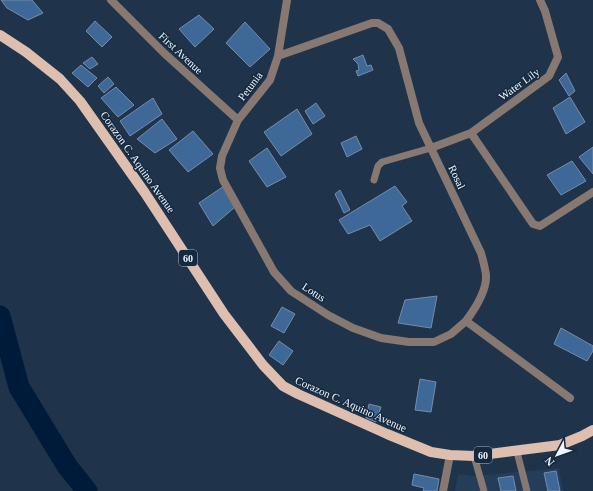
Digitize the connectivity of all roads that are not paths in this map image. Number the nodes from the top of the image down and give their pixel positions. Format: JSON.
{"nodes":[{"id":1,"x":111,"y":0,"type":"edge"},
{"id":2,"x":287,"y":0,"type":"edge"},
{"id":3,"x":540,"y":0,"type":"edge"},
{"id":4,"x":0,"y":35,"type":"edge"},
{"id":5,"x":278,"y":56,"type":"junction"},
{"id":6,"x":238,"y":120,"type":"junction"},
{"id":7,"x":471,"y":133,"type":"junction"},
{"id":8,"x":432,"y":148,"type":"junction"},
{"id":9,"x":222,"y":156,"type":"joint"},
{"id":10,"x":374,"y":180,"type":"dead end"},
{"id":11,"x":593,"y":192,"type":"edge"},
{"id":12,"x":466,"y":321,"type":"junction"},
{"id":13,"x":570,"y":398,"type":"dead end"},
{"id":14,"x":593,"y":430,"type":"edge"},
{"id":15,"x":517,"y":452,"type":"junction"},
{"id":16,"x":450,"y":455,"type":"junction"},
{"id":17,"x":474,"y":456,"type":"junction"},
{"id":18,"x":443,"y":491,"type":"edge"},
{"id":19,"x":484,"y":491,"type":"edge"},
{"id":20,"x":527,"y":491,"type":"edge"}],
"edges":[{"from":1,"to":6,"type":"street","name":"First Avenue"},
{"from":2,"to":5,"type":"street","name":"Petunia"},
{"from":3,"to":7,"type":"street","name":"Water Lily"},
{"from":4,"to":16,"type":"main road","name":"Corazon C. Aquino Avenue","number":"60"},
{"from":5,"to":6,"type":"street","name":"Petunia"},
{"from":5,"to":8,"type":"street","name":"Rosal"},
{"from":6,"to":9,"type":"street","name":"Petunia"},
{"from":7,"to":8,"type":"street","name":"Water Lily"},
{"from":7,"to":11,"type":"street"},
{"from":8,"to":10,"type":"lane"},
{"from":8,"to":12,"type":"street","name":"Rosal"},
{"from":9,"to":12,"type":"street","name":"Lotus"},
{"from":12,"to":13,"type":"street"},
{"from":14,"to":15,"type":"main road","name":"Corazon C. Aquino Avenue","number":"60"},
{"from":15,"to":17,"type":"main road","name":"Corazon C. Aquino Avenue","number":"60"},
{"from":15,"to":20,"type":"lane"},
{"from":16,"to":17,"type":"main road","name":"Corazon C. Aquino Avenue","number":"60"},
{"from":16,"to":18,"type":"street"},
{"from":17,"to":19,"type":"lane"}]}
